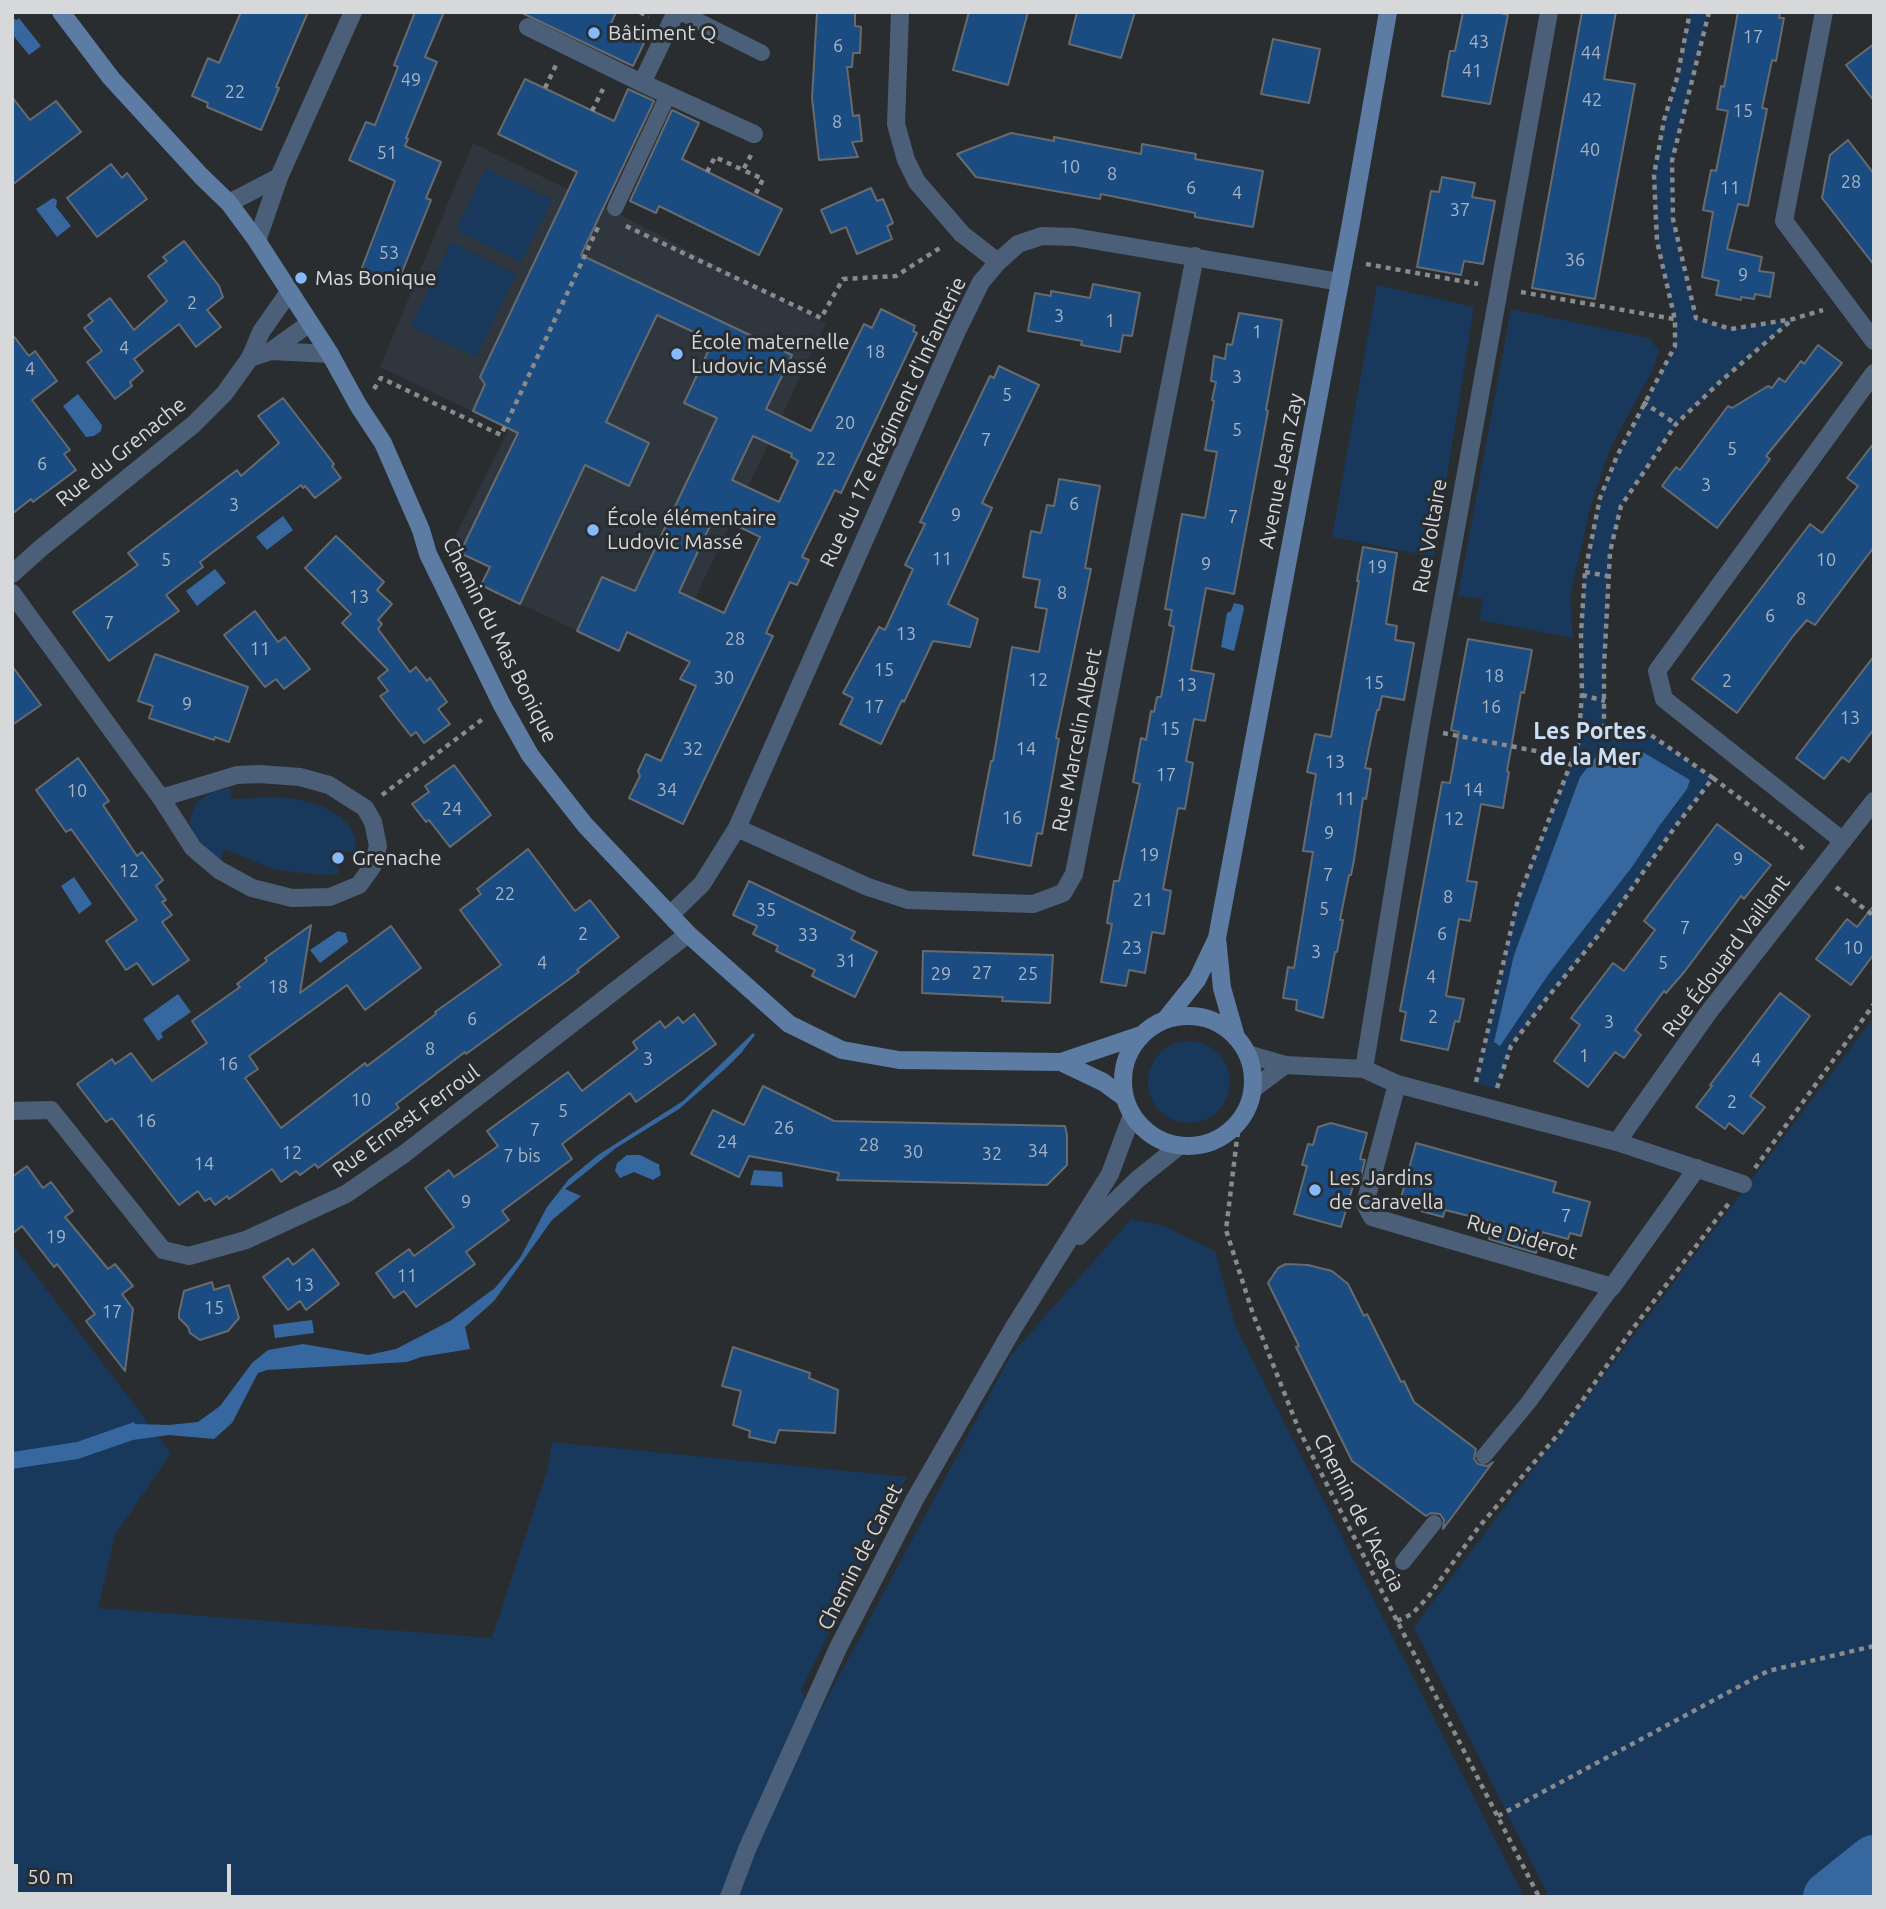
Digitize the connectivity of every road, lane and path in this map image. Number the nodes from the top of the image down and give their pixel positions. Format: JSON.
{"nodes":[{"id":1,"x":61,"y":12,"type":"edge"},
{"id":2,"x":353,"y":12,"type":"edge"},
{"id":3,"x":678,"y":12,"type":"edge"},
{"id":4,"x":900,"y":12,"type":"edge"},
{"id":5,"x":1388,"y":12,"type":"edge"},
{"id":6,"x":1549,"y":12,"type":"edge"},
{"id":7,"x":1690,"y":12,"type":"edge"},
{"id":8,"x":1709,"y":12,"type":"edge"},
{"id":9,"x":1824,"y":12,"type":"edge"},
{"id":10,"x":528,"y":27,"type":"dead end"},
{"id":11,"x":762,"y":53,"type":"dead end"},
{"id":12,"x":642,"y":83,"type":"junction"},
{"id":13,"x":668,"y":95,"type":"junction"},
{"id":14,"x":754,"y":134,"type":"joint"},
{"id":15,"x":743,"y":170,"type":"junction"},
{"id":16,"x":707,"y":172,"type":"dead end"},
{"id":17,"x":279,"y":177,"type":"junction"},
{"id":18,"x":755,"y":195,"type":"dead end"},
{"id":19,"x":229,"y":203,"type":"junction"},
{"id":20,"x":611,"y":215,"type":"junction"},
{"id":21,"x":962,"y":234,"type":"junction"},
{"id":22,"x":257,"y":241,"type":"junction"},
{"id":23,"x":1195,"y":257,"type":"junction"},
{"id":24,"x":998,"y":262,"type":"junction"},
{"id":25,"x":1340,"y":282,"type":"junction"},
{"id":26,"x":289,"y":292,"type":"junction"},
{"id":27,"x":1846,"y":303,"type":"junction"},
{"id":28,"x":1793,"y":319,"type":"junction"},
{"id":29,"x":310,"y":323,"type":"junction"},
{"id":30,"x":1874,"y":341,"type":"edge"},
{"id":31,"x":271,"y":351,"type":"junction"},
{"id":32,"x":330,"y":354,"type":"junction"},
{"id":33,"x":250,"y":358,"type":"junction"},
{"id":34,"x":1874,"y":373,"type":"edge"},
{"id":35,"x":373,"y":390,"type":"dead end"},
{"id":36,"x":1643,"y":402,"type":"junction"},
{"id":37,"x":1676,"y":424,"type":"junction"},
{"id":38,"x":1585,"y":572,"type":"junction"},
{"id":39,"x":12,"y":574,"type":"edge"},
{"id":40,"x":1608,"y":576,"type":"junction"},
{"id":41,"x":12,"y":593,"type":"edge"},
{"id":42,"x":1582,"y":695,"type":"junction"},
{"id":43,"x":1605,"y":701,"type":"junction"},
{"id":44,"x":502,"y":705,"type":"junction"},
{"id":45,"x":1420,"y":728,"type":"junction"},
{"id":46,"x":1572,"y":758,"type":"junction"},
{"id":47,"x":1713,"y":778,"type":"junction"},
{"id":48,"x":161,"y":798,"type":"junction"},
{"id":49,"x":1874,"y":800,"type":"edge"},
{"id":50,"x":365,"y":808,"type":"junction"},
{"id":51,"x":737,"y":828,"type":"junction"},
{"id":52,"x":1843,"y":841,"type":"junction"},
{"id":53,"x":1821,"y":869,"type":"junction"},
{"id":54,"x":670,"y":915,"type":"junction"},
{"id":55,"x":1874,"y":916,"type":"edge"},
{"id":56,"x":688,"y":934,"type":"junction"},
{"id":57,"x":1217,"y":938,"type":"junction"},
{"id":58,"x":1874,"y":1004,"type":"edge"},
{"id":59,"x":1165,"y":1020,"type":"junction"},
{"id":60,"x":1141,"y":1035,"type":"junction"},
{"id":61,"x":1236,"y":1037,"type":"junction"},
{"id":62,"x":1247,"y":1054,"type":"junction"},
{"id":63,"x":1061,"y":1062,"type":"junction"},
{"id":64,"x":1284,"y":1065,"type":"junction"},
{"id":65,"x":1364,"y":1069,"type":"junction"},
{"id":66,"x":1397,"y":1084,"type":"junction"},
{"id":67,"x":1253,"y":1089,"type":"junction"},
{"id":68,"x":1128,"y":1107,"type":"junction"},
{"id":69,"x":1483,"y":1107,"type":"junction"},
{"id":70,"x":12,"y":1111,"type":"edge"},
{"id":71,"x":1239,"y":1122,"type":"junction"},
{"id":72,"x":1617,"y":1142,"type":"junction"},
{"id":73,"x":1179,"y":1146,"type":"junction"},
{"id":74,"x":1697,"y":1168,"type":"junction"},
{"id":75,"x":1743,"y":1184,"type":"junction"},
{"id":76,"x":1061,"y":1253,"type":"junction"},
{"id":77,"x":1612,"y":1287,"type":"junction"},
{"id":78,"x":1485,"y":1455,"type":"dead end"},
{"id":79,"x":1434,"y":1523,"type":"dead end"},
{"id":80,"x":1403,"y":1562,"type":"dead end"},
{"id":81,"x":1397,"y":1621,"type":"junction"},
{"id":82,"x":1874,"y":1646,"type":"edge"},
{"id":83,"x":1498,"y":1816,"type":"junction"},
{"id":84,"x":729,"y":1897,"type":"edge"},
{"id":85,"x":1539,"y":1897,"type":"edge"}],
"edges":[{"from":1,"to":19,"type":"street","name":"Chemin du Mas Bonique"},
{"from":2,"to":17,"type":"street"},
{"from":3,"to":11,"type":"lane"},
{"from":3,"to":12,"type":"street"},
{"from":4,"to":21,"type":"street"},
{"from":5,"to":25,"type":"street","name":"Avenue Jean Zay"},
{"from":6,"to":45,"type":"street","name":"Rue Voltaire"},
{"from":7,"to":36,"type":"path"},
{"from":8,"to":28,"type":"path"},
{"from":9,"to":27,"type":"street"},
{"from":10,"to":12,"type":"street"},
{"from":12,"to":13,"type":"street"},
{"from":13,"to":14,"type":"street"},
{"from":13,"to":20,"type":"lane"},
{"from":14,"to":15,"type":"path"},
{"from":15,"to":16,"type":"path"},
{"from":15,"to":18,"type":"path"},
{"from":17,"to":19,"type":"street"},
{"from":17,"to":22,"type":"street"},
{"from":19,"to":22,"type":"street","name":"Chemin du Mas Bonique"},
{"from":20,"to":21,"type":"path"},
{"from":20,"to":35,"type":"path"},
{"from":21,"to":24,"type":"street"},
{"from":22,"to":26,"type":"street","name":"Chemin du Mas Bonique"},
{"from":23,"to":24,"type":"street","name":"Rue du 17e Régiment d'Infanterie"},
{"from":23,"to":25,"type":"street","name":"Rue du 17e Régiment d'Infanterie"},
{"from":23,"to":51,"type":"street","name":"Rue Marcelin Albert"},
{"from":24,"to":51,"type":"street","name":"Rue du 17e Régiment d'Infanterie"},
{"from":25,"to":57,"type":"street","name":"Avenue Jean Zay"},
{"from":26,"to":29,"type":"street","name":"Chemin du Mas Bonique"},
{"from":26,"to":33,"type":"street","name":"Rue du Grenache"},
{"from":27,"to":28,"type":"path"},
{"from":27,"to":30,"type":"street"},
{"from":28,"to":37,"type":"path"},
{"from":29,"to":31,"type":"street"},
{"from":29,"to":32,"type":"street","name":"Chemin du Mas Bonique"},
{"from":31,"to":32,"type":"street"},
{"from":31,"to":33,"type":"street"},
{"from":32,"to":44,"type":"street","name":"Chemin du Mas Bonique"},
{"from":33,"to":39,"type":"street","name":"Rue du Grenache"},
{"from":34,"to":52,"type":"street"},
{"from":36,"to":37,"type":"path"},
{"from":36,"to":38,"type":"path"},
{"from":37,"to":40,"type":"path"},
{"from":38,"to":40,"type":"path"},
{"from":38,"to":42,"type":"path"},
{"from":40,"to":43,"type":"path"},
{"from":41,"to":48,"type":"street"},
{"from":42,"to":43,"type":"path"},
{"from":42,"to":46,"type":"path"},
{"from":43,"to":47,"type":"path"},
{"from":44,"to":50,"type":"path"},
{"from":44,"to":54,"type":"street","name":"Chemin du Mas Bonique"},
{"from":45,"to":46,"type":"path"},
{"from":45,"to":65,"type":"street","name":"Rue Voltaire"},
{"from":46,"to":69,"type":"path"},
{"from":47,"to":53,"type":"path"},
{"from":47,"to":69,"type":"path"},
{"from":48,"to":50,"type":"street"},
{"from":48,"to":50,"type":"street"},
{"from":49,"to":52,"type":"street","name":"Rue Édouard Vaillant"},
{"from":51,"to":54,"type":"street","name":"Rue du 17e Régiment d'Infanterie"},
{"from":52,"to":53,"type":"street","name":"Rue Édouard Vaillant"},
{"from":53,"to":55,"type":"path"},
{"from":53,"to":72,"type":"street","name":"Rue Édouard Vaillant"},
{"from":54,"to":56,"type":"street","name":"Chemin du Mas Bonique"},
{"from":56,"to":63,"type":"street","name":"Chemin du Mas Bonique"},
{"from":56,"to":70,"type":"street","name":"Rue Ernest Ferroul"},
{"from":57,"to":59,"type":"street","name":"Avenue Jean Zay"},
{"from":57,"to":61,"type":"street","name":"Avenue Jean Zay"},
{"from":58,"to":75,"type":"path"},
{"from":59,"to":60,"type":"street"},
{"from":59,"to":61,"type":"street"},
{"from":60,"to":63,"type":"street","name":"Chemin du Mas Bonique"},
{"from":60,"to":68,"type":"street"},
{"from":61,"to":62,"type":"street"},
{"from":62,"to":64,"type":"street"},
{"from":62,"to":67,"type":"street"},
{"from":63,"to":68,"type":"street","name":"Chemin du Mas Bonique"},
{"from":64,"to":65,"type":"street"},
{"from":64,"to":67,"type":"street"},
{"from":65,"to":66,"type":"street"},
{"from":66,"to":69,"type":"street"},
{"from":66,"to":77,"type":"street","name":"Rue Diderot"},
{"from":67,"to":71,"type":"street"},
{"from":68,"to":73,"type":"street"},
{"from":68,"to":76,"type":"street","name":"Chemin de Canet"},
{"from":69,"to":72,"type":"street"},
{"from":71,"to":73,"type":"street"},
{"from":71,"to":81,"type":"path","name":"Chemin de l'Acacia"},
{"from":72,"to":74,"type":"street"},
{"from":73,"to":76,"type":"street","name":"Chemin de Canet"},
{"from":74,"to":75,"type":"street"},
{"from":74,"to":77,"type":"street"},
{"from":75,"to":81,"type":"path"},
{"from":76,"to":84,"type":"street","name":"Chemin de Canet"},
{"from":77,"to":78,"type":"lane"},
{"from":79,"to":80,"type":"lane"},
{"from":81,"to":83,"type":"path","name":"Chemin de l'Acacia"},
{"from":82,"to":83,"type":"path"},
{"from":83,"to":85,"type":"path","name":"Chemin de l'Acacia"}]}
